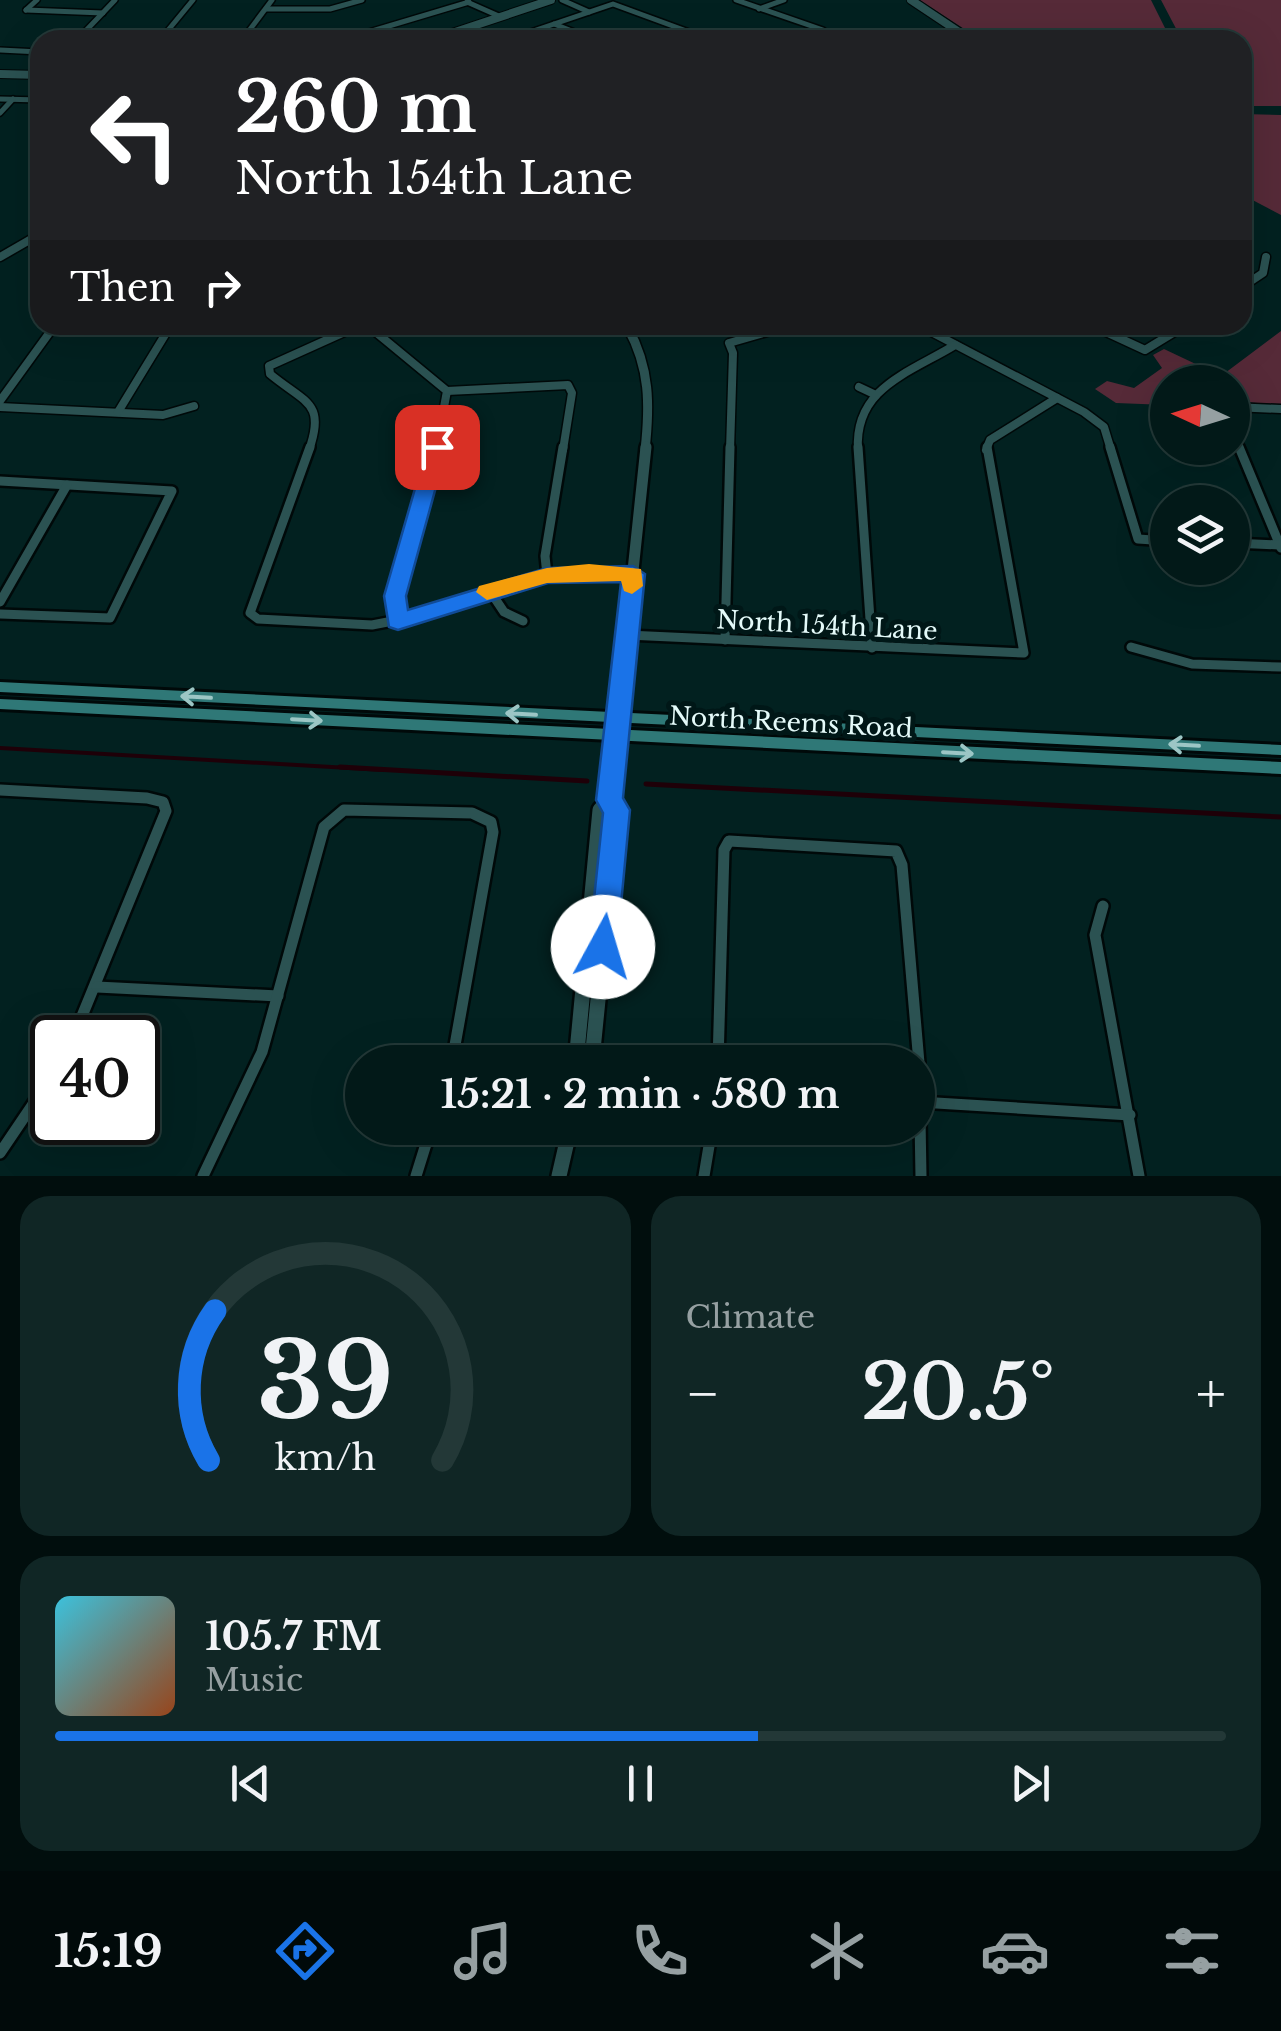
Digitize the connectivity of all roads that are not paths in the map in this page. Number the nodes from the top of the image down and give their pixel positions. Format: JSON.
{"nodes":[{"id":1,"x":37,"y":0,"type":"edge"},
{"id":2,"x":115,"y":0,"type":"edge"},
{"id":3,"x":193,"y":0,"type":"edge"},
{"id":4,"x":272,"y":0,"type":"edge"},
{"id":5,"x":362,"y":0,"type":"edge"},
{"id":6,"x":551,"y":0,"type":"edge"},
{"id":7,"x":562,"y":0,"type":"edge"},
{"id":8,"x":736,"y":0,"type":"edge"},
{"id":9,"x":784,"y":0,"type":"edge"},
{"id":10,"x":911,"y":0,"type":"edge"},
{"id":11,"x":466,"y":1,"type":"edge"},
{"id":12,"x":266,"y":8,"type":"junction"},
{"id":13,"x":759,"y":9,"type":"junction"},
{"id":14,"x":589,"y":12,"type":"junction"},
{"id":15,"x":103,"y":13,"type":"junction"},
{"id":16,"x":501,"y":17,"type":"junction"},
{"id":17,"x":554,"y":24,"type":"junction"},
{"id":18,"x":87,"y":30,"type":"edge"},
{"id":19,"x":168,"y":30,"type":"edge"},
{"id":20,"x":250,"y":30,"type":"edge"},
{"id":21,"x":374,"y":30,"type":"edge"},
{"id":22,"x":462,"y":30,"type":"edge"},
{"id":23,"x":536,"y":30,"type":"edge"},
{"id":24,"x":569,"y":30,"type":"edge"},
{"id":25,"x":684,"y":30,"type":"edge"},
{"id":26,"x":823,"y":30,"type":"dead end"},
{"id":27,"x":956,"y":30,"type":"edge"},
{"id":28,"x":0,"y":50,"type":"edge"},
{"id":29,"x":30,"y":52,"type":"edge"},
{"id":30,"x":0,"y":74,"type":"edge"},
{"id":31,"x":30,"y":75,"type":"edge"},
{"id":32,"x":0,"y":98,"type":"edge"},
{"id":33,"x":13,"y":99,"type":"junction"},
{"id":34,"x":30,"y":100,"type":"edge"},
{"id":35,"x":0,"y":113,"type":"edge"},
{"id":36,"x":30,"y":239,"type":"edge"},
{"id":37,"x":0,"y":242,"type":"edge"},
{"id":38,"x":9,"y":249,"type":"junction"},
{"id":39,"x":0,"y":256,"type":"edge"},
{"id":40,"x":1266,"y":257,"type":"dead end"},
{"id":41,"x":1252,"y":281,"type":"edge"},
{"id":42,"x":49,"y":335,"type":"edge"},
{"id":43,"x":165,"y":335,"type":"edge"},
{"id":44,"x":341,"y":335,"type":"edge"},
{"id":45,"x":377,"y":335,"type":"edge"},
{"id":46,"x":635,"y":335,"type":"edge"},
{"id":47,"x":757,"y":335,"type":"edge"},
{"id":48,"x":936,"y":335,"type":"edge"},
{"id":49,"x":1113,"y":335,"type":"edge"},
{"id":50,"x":1170,"y":335,"type":"edge"},
{"id":51,"x":955,"y":345,"type":"junction"},
{"id":52,"x":269,"y":366,"type":"joint"},
{"id":53,"x":860,"y":387,"type":"dead end"},
{"id":54,"x":447,"y":391,"type":"junction"},
{"id":55,"x":876,"y":396,"type":"junction"},
{"id":56,"x":1057,"y":398,"type":"junction"},
{"id":57,"x":0,"y":404,"type":"edge"},
{"id":58,"x":194,"y":406,"type":"dead end"},
{"id":59,"x":1250,"y":407,"type":"edge"},
{"id":60,"x":1281,"y":409,"type":"edge"},
{"id":61,"x":118,"y":412,"type":"junction"},
{"id":62,"x":1247,"y":465,"type":"edge"},
{"id":63,"x":0,"y":481,"type":"edge"},
{"id":64,"x":68,"y":485,"type":"junction"},
{"id":65,"x":1150,"y":540,"type":"edge"},
{"id":66,"x":1250,"y":544,"type":"edge"},
{"id":67,"x":1280,"y":547,"type":"edge"},
{"id":68,"x":633,"y":574,"type":"junction"},
{"id":69,"x":547,"y":576,"type":"junction"},
{"id":70,"x":490,"y":591,"type":"junction"},
{"id":71,"x":0,"y":602,"type":"edge"},
{"id":72,"x":250,"y":613,"type":"joint"},
{"id":73,"x":0,"y":614,"type":"edge"},
{"id":74,"x":523,"y":621,"type":"dead end"},
{"id":75,"x":398,"y":622,"type":"junction"},
{"id":76,"x":627,"y":635,"type":"junction"},
{"id":77,"x":724,"y":640,"type":"junction"},
{"id":78,"x":1131,"y":647,"type":"dead end"},
{"id":79,"x":872,"y":648,"type":"junction"},
{"id":80,"x":1281,"y":666,"type":"edge"},
{"id":81,"x":0,"y":687,"type":"edge"},
{"id":82,"x":0,"y":704,"type":"edge"},
{"id":83,"x":618,"y":719,"type":"junction"},
{"id":84,"x":616,"y":736,"type":"junction"},
{"id":85,"x":1281,"y":750,"type":"edge"},
{"id":86,"x":1281,"y":768,"type":"edge"},
{"id":87,"x":0,"y":790,"type":"edge"},
{"id":88,"x":609,"y":800,"type":"junction"},
{"id":89,"x":332,"y":816,"type":"joint"},
{"id":90,"x":729,"y":841,"type":"joint"},
{"id":91,"x":896,"y":852,"type":"joint"},
{"id":92,"x":1103,"y":906,"type":"dead end"},
{"id":93,"x":97,"y":987,"type":"junction"},
{"id":94,"x":278,"y":996,"type":"junction"},
{"id":95,"x":84,"y":1015,"type":"edge"},
{"id":96,"x":455,"y":1045,"type":"edge"},
{"id":97,"x":578,"y":1045,"type":"edge"},
{"id":98,"x":593,"y":1045,"type":"edge"},
{"id":99,"x":718,"y":1045,"type":"edge"},
{"id":100,"x":916,"y":1045,"type":"edge"},
{"id":101,"x":935,"y":1103,"type":"edge"},
{"id":102,"x":30,"y":1108,"type":"edge"},
{"id":103,"x":1130,"y":1115,"type":"junction"},
{"id":104,"x":426,"y":1145,"type":"edge"},
{"id":105,"x":566,"y":1145,"type":"edge"},
{"id":106,"x":709,"y":1145,"type":"edge"},
{"id":107,"x":921,"y":1145,"type":"edge"},
{"id":108,"x":0,"y":1152,"type":"edge"},
{"id":109,"x":203,"y":1176,"type":"edge"},
{"id":110,"x":416,"y":1176,"type":"edge"},
{"id":111,"x":558,"y":1176,"type":"edge"},
{"id":112,"x":704,"y":1176,"type":"edge"},
{"id":113,"x":921,"y":1176,"type":"edge"},
{"id":114,"x":1139,"y":1176,"type":"edge"}],
"edges":[{"from":1,"to":15,"type":"street"},
{"from":2,"to":15,"type":"street"},
{"from":3,"to":19,"type":"street"},
{"from":4,"to":12,"type":"street"},
{"from":5,"to":12,"type":"street"},
{"from":6,"to":16,"type":"street"},
{"from":7,"to":14,"type":"street"},
{"from":8,"to":13,"type":"street"},
{"from":9,"to":13,"type":"street"},
{"from":10,"to":27,"type":"street"},
{"from":11,"to":16,"type":"street"},
{"from":11,"to":21,"type":"street"},
{"from":12,"to":20,"type":"street"},
{"from":13,"to":26,"type":"street"},
{"from":14,"to":17,"type":"street"},
{"from":14,"to":25,"type":"street"},
{"from":15,"to":18,"type":"street"},
{"from":16,"to":22,"type":"street"},
{"from":17,"to":23,"type":"street"},
{"from":17,"to":24,"type":"street"},
{"from":28,"to":29,"type":"street"},
{"from":30,"to":31,"type":"street"},
{"from":32,"to":33,"type":"street"},
{"from":33,"to":34,"type":"street"},
{"from":33,"to":35,"type":"street"},
{"from":36,"to":38,"type":"street"},
{"from":37,"to":38,"type":"street"},
{"from":38,"to":39,"type":"street"},
{"from":40,"to":41,"type":"street"},
{"from":42,"to":57,"type":"street"},
{"from":43,"to":61,"type":"street"},
{"from":44,"to":52,"type":"street"},
{"from":45,"to":54,"type":"street"},
{"from":46,"to":68,"type":"street"},
{"from":47,"to":77,"type":"street"},
{"from":48,"to":51,"type":"street"},
{"from":49,"to":50,"type":"street"},
{"from":51,"to":55,"type":"street"},
{"from":51,"to":56,"type":"street"},
{"from":52,"to":72,"type":"street"},
{"from":53,"to":55,"type":"street"},
{"from":54,"to":69,"type":"street"},
{"from":54,"to":75,"type":"street"},
{"from":55,"to":79,"type":"street"},
{"from":56,"to":65,"type":"street"},
{"from":56,"to":79,"type":"street","name":"North 154th Lane"},
{"from":57,"to":61,"type":"street"},
{"from":58,"to":61,"type":"street"},
{"from":59,"to":60,"type":"street"},
{"from":62,"to":67,"type":"street"},
{"from":63,"to":64,"type":"street"},
{"from":64,"to":71,"type":"street"},
{"from":64,"to":73,"type":"street"},
{"from":66,"to":67,"type":"street"},
{"from":68,"to":69,"type":"street"},
{"from":68,"to":76,"type":"street"},
{"from":69,"to":70,"type":"street"},
{"from":70,"to":74,"type":"street"},
{"from":70,"to":75,"type":"street"},
{"from":72,"to":75,"type":"street"},
{"from":76,"to":77,"type":"street","name":"North 154th Lane"},
{"from":76,"to":83,"type":"street"},
{"from":77,"to":79,"type":"street","name":"North 154th Lane"},
{"from":78,"to":80,"type":"street"},
{"from":83,"to":81,"type":"main road","name":"North Reems Road","one_way":true},
{"from":82,"to":84,"type":"main road","name":"North Reems Road","one_way":true},
{"from":83,"to":84,"type":"street"},
{"from":85,"to":83,"type":"main road","name":"North Reems Road","one_way":true},
{"from":84,"to":86,"type":"main road","name":"North Reems Road","one_way":true},
{"from":84,"to":88,"type":"street"},
{"from":87,"to":93,"type":"street"},
{"from":88,"to":97,"type":"street"},
{"from":88,"to":98,"type":"street"},
{"from":89,"to":94,"type":"street"},
{"from":89,"to":96,"type":"street"},
{"from":90,"to":91,"type":"street"},
{"from":90,"to":99,"type":"street"},
{"from":91,"to":100,"type":"street"},
{"from":92,"to":103,"type":"street"},
{"from":93,"to":94,"type":"street"},
{"from":93,"to":95,"type":"street"},
{"from":94,"to":109,"type":"street"},
{"from":101,"to":103,"type":"street"},
{"from":102,"to":108,"type":"street"},
{"from":103,"to":114,"type":"street"},
{"from":104,"to":110,"type":"street"},
{"from":105,"to":111,"type":"street"},
{"from":106,"to":112,"type":"street"},
{"from":107,"to":113,"type":"street"}]}
